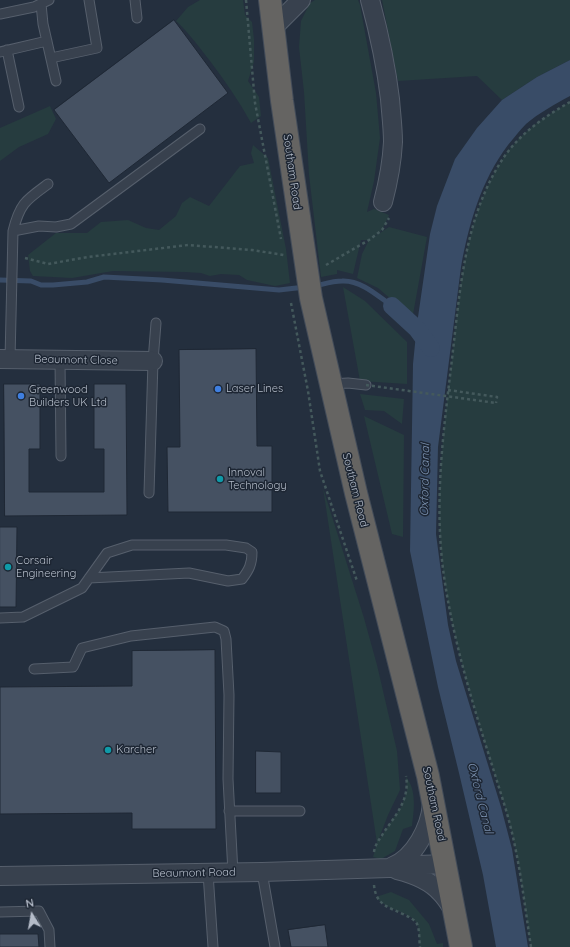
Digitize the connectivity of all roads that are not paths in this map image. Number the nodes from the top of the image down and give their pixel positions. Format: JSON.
{"nodes":[{"id":1,"x":49,"y":0,"type":"edge"},
{"id":2,"x":88,"y":0,"type":"edge"},
{"id":3,"x":135,"y":0,"type":"edge"},
{"id":4,"x":270,"y":0,"type":"edge"},
{"id":5,"x":301,"y":0,"type":"edge"},
{"id":6,"x":370,"y":0,"type":"edge"},
{"id":7,"x":41,"y":4,"type":"junction"},
{"id":8,"x":0,"y":14,"type":"edge"},
{"id":9,"x":137,"y":18,"type":"dead end"},
{"id":10,"x":273,"y":28,"type":"junction"},
{"id":11,"x":47,"y":41,"type":"junction"},
{"id":12,"x":4,"y":51,"type":"edge"},
{"id":13,"x":51,"y":58,"type":"junction"},
{"id":14,"x":56,"y":81,"type":"dead end"},
{"id":15,"x":19,"y":107,"type":"dead end"},
{"id":16,"x":200,"y":129,"type":"dead end"},
{"id":17,"x":48,"y":184,"type":"dead end"},
{"id":18,"x":383,"y":202,"type":"road end"},
{"id":19,"x":13,"y":231,"type":"junction"},
{"id":20,"x":156,"y":323,"type":"dead end"},
{"id":21,"x":5,"y":359,"type":"edge"},
{"id":22,"x":60,"y":360,"type":"junction"},
{"id":23,"x":153,"y":361,"type":"junction"},
{"id":24,"x":330,"y":384,"type":"junction"},
{"id":25,"x":366,"y":385,"type":"road end"},
{"id":26,"x":61,"y":456,"type":"dead end"},
{"id":27,"x":149,"y":492,"type":"dead end"},
{"id":28,"x":89,"y":578,"type":"junction"},
{"id":29,"x":0,"y":618,"type":"edge"},
{"id":30,"x":34,"y":669,"type":"dead end"},
{"id":31,"x":432,"y":795,"type":"junction"},
{"id":32,"x":229,"y":811,"type":"junction"},
{"id":33,"x":300,"y":811,"type":"dead end"},
{"id":34,"x":446,"y":864,"type":"junction"},
{"id":35,"x":380,"y":867,"type":"junction"},
{"id":36,"x":262,"y":872,"type":"junction"},
{"id":37,"x":208,"y":873,"type":"junction"},
{"id":38,"x":233,"y":873,"type":"junction"},
{"id":39,"x":0,"y":876,"type":"edge"},
{"id":40,"x":454,"y":911,"type":"junction"},
{"id":41,"x":0,"y":912,"type":"edge"},
{"id":42,"x":50,"y":947,"type":"edge"},
{"id":43,"x":213,"y":947,"type":"edge"},
{"id":44,"x":274,"y":947,"type":"edge"},
{"id":45,"x":461,"y":947,"type":"edge"}],
"edges":[{"from":1,"to":7,"type":"lane"},
{"from":2,"to":13,"type":"lane"},
{"from":3,"to":9,"type":"lane"},
{"from":4,"to":10,"type":"highway","name":"Southam Road"},
{"from":5,"to":10,"type":"street"},
{"from":6,"to":18,"type":"street"},
{"from":7,"to":8,"type":"lane"},
{"from":7,"to":11,"type":"lane"},
{"from":10,"to":24,"type":"highway","name":"Southam Road"},
{"from":11,"to":12,"type":"lane"},
{"from":11,"to":13,"type":"lane"},
{"from":12,"to":15,"type":"lane"},
{"from":13,"to":14,"type":"lane"},
{"from":16,"to":19,"type":"lane"},
{"from":17,"to":19,"type":"lane"},
{"from":19,"to":21,"type":"lane"},
{"from":20,"to":23,"type":"lane"},
{"from":21,"to":22,"type":"street","name":"Beaumont Close"},
{"from":22,"to":23,"type":"street","name":"Beaumont Close"},
{"from":22,"to":26,"type":"lane"},
{"from":23,"to":27,"type":"lane"},
{"from":24,"to":25,"type":"lane"},
{"from":24,"to":31,"type":"highway","name":"Southam Road"},
{"from":28,"to":28,"type":"lane"},
{"from":28,"to":29,"type":"lane"},
{"from":30,"to":32,"type":"lane"},
{"from":31,"to":34,"type":"highway","name":"Southam Road"},
{"from":31,"to":35,"type":"street"},
{"from":32,"to":33,"type":"lane"},
{"from":32,"to":38,"type":"lane"},
{"from":34,"to":35,"type":"street","name":"Beaumont Road"},
{"from":34,"to":40,"type":"highway","name":"Southam Road"},
{"from":35,"to":36,"type":"street","name":"Beaumont Road"},
{"from":35,"to":40,"type":"street","name":"Beaumont Road"},
{"from":36,"to":38,"type":"street","name":"Beaumont Road"},
{"from":36,"to":44,"type":"lane"},
{"from":37,"to":38,"type":"street","name":"Beaumont Road"},
{"from":37,"to":39,"type":"street","name":"Beaumont Road"},
{"from":37,"to":43,"type":"lane"},
{"from":40,"to":45,"type":"highway","name":"Southam Road"},
{"from":41,"to":42,"type":"lane"}]}
